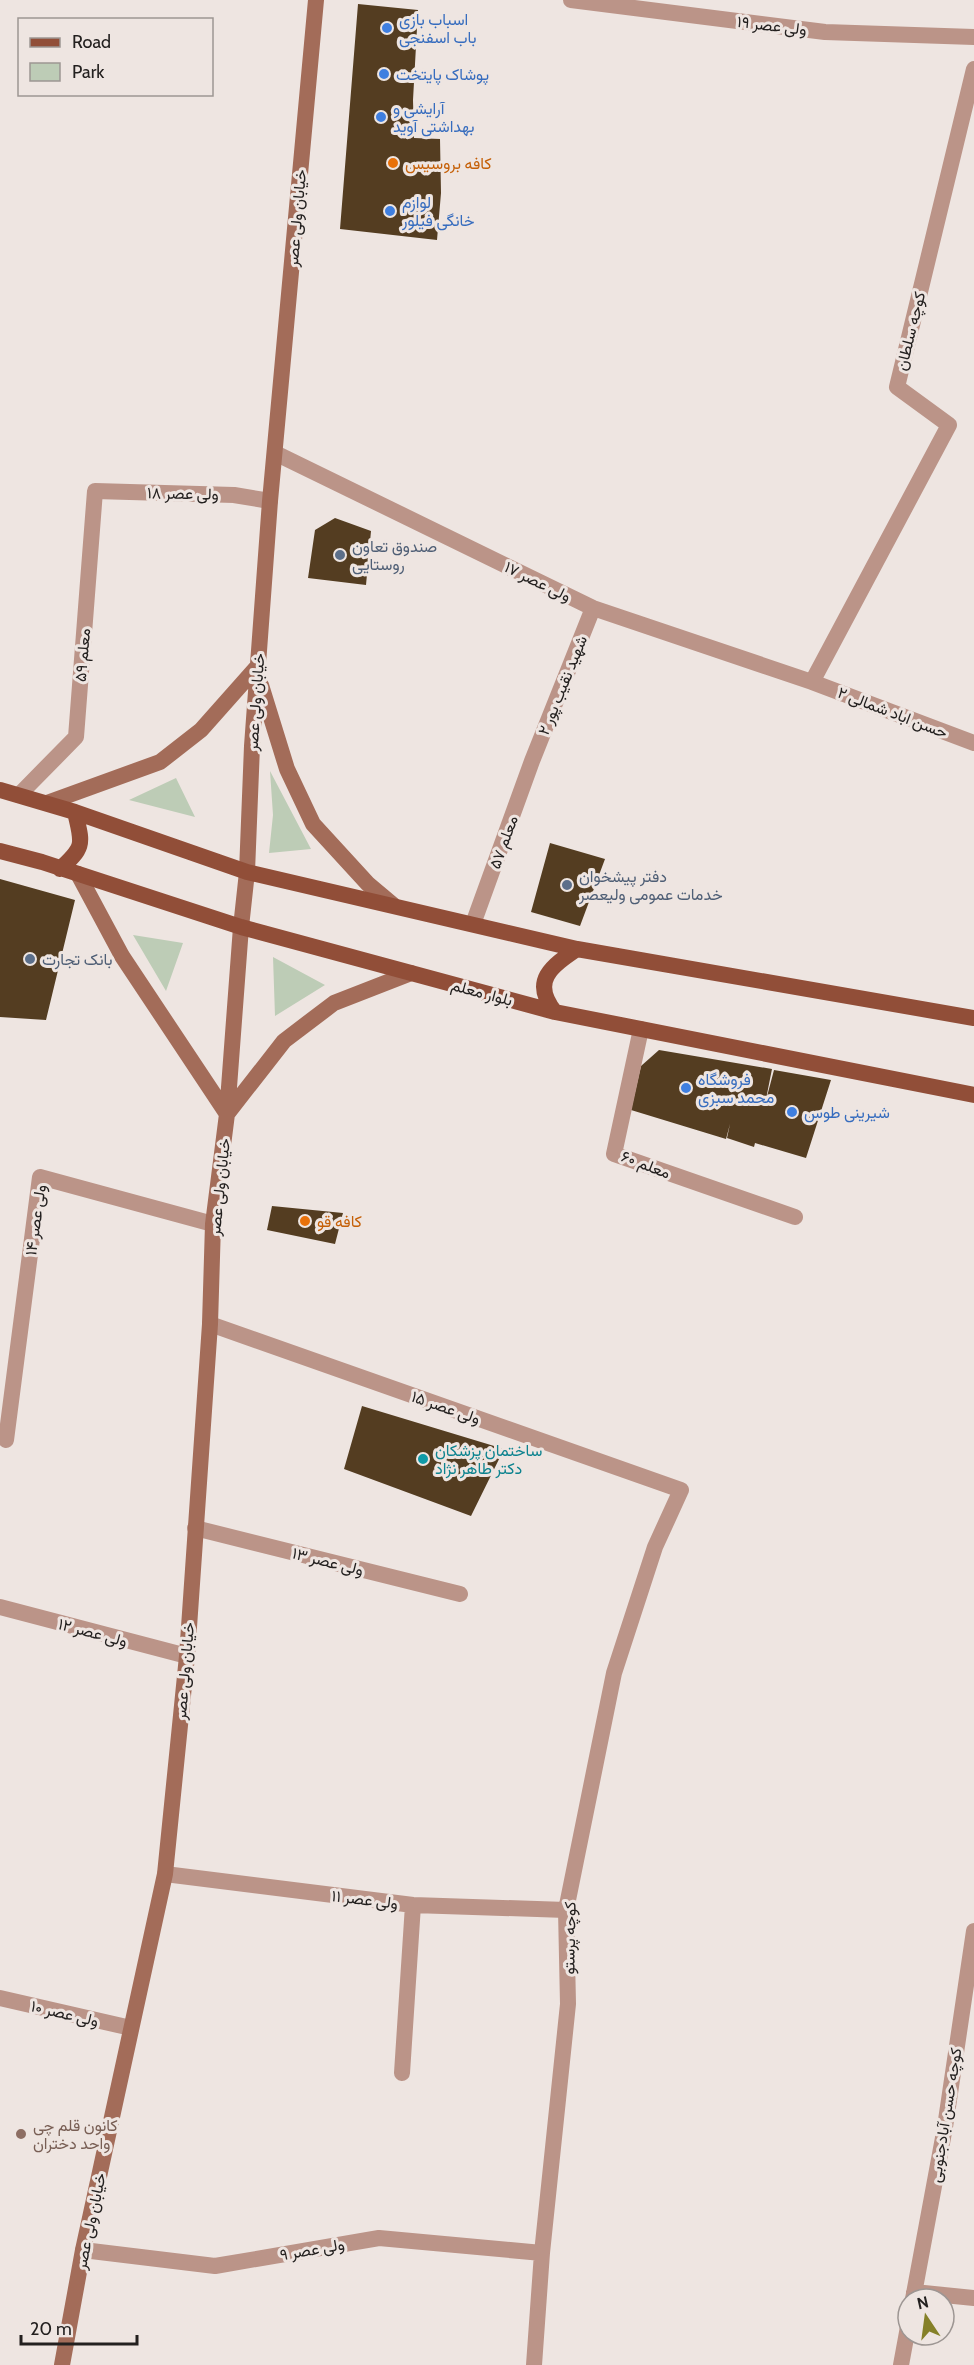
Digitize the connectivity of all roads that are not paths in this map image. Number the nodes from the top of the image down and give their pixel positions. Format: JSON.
{"nodes":[{"id":1,"x":316,"y":0,"type":"edge"},
{"id":2,"x":572,"y":0,"type":"edge"},
{"id":3,"x":598,"y":2,"type":"edge"},
{"id":4,"x":974,"y":38,"type":"edge"},
{"id":5,"x":974,"y":69,"type":"edge"},
{"id":6,"x":275,"y":453,"type":"junction"},
{"id":7,"x":95,"y":491,"type":"joint"},
{"id":8,"x":270,"y":501,"type":"junction"},
{"id":9,"x":593,"y":608,"type":"junction"},
{"id":10,"x":257,"y":673,"type":"junction"},
{"id":11,"x":812,"y":682,"type":"junction"},
{"id":12,"x":974,"y":743,"type":"edge"},
{"id":13,"x":532,"y":761,"type":"joint"},
{"id":14,"x":0,"y":790,"type":"edge"},
{"id":15,"x":19,"y":795,"type":"junction"},
{"id":16,"x":47,"y":803,"type":"junction"},
{"id":17,"x":75,"y":812,"type":"junction"},
{"id":18,"x":0,"y":851,"type":"edge"},
{"id":19,"x":60,"y":869,"type":"junction"},
{"id":20,"x":247,"y":872,"type":"junction"},
{"id":21,"x":78,"y":874,"type":"junction"},
{"id":22,"x":393,"y":905,"type":"junction"},
{"id":23,"x":473,"y":924,"type":"junction"},
{"id":24,"x":241,"y":927,"type":"junction"},
{"id":25,"x":578,"y":949,"type":"junction"},
{"id":26,"x":411,"y":973,"type":"junction"},
{"id":27,"x":555,"y":1012,"type":"junction"},
{"id":28,"x":974,"y":1018,"type":"edge"},
{"id":29,"x":641,"y":1029,"type":"junction"},
{"id":30,"x":974,"y":1095,"type":"edge"},
{"id":31,"x":227,"y":1113,"type":"junction"},
{"id":32,"x":795,"y":1217,"type":"dead end"},
{"id":33,"x":213,"y":1224,"type":"junction"},
{"id":34,"x":210,"y":1324,"type":"junction"},
{"id":35,"x":6,"y":1440,"type":"dead end"},
{"id":36,"x":681,"y":1490,"type":"joint"},
{"id":37,"x":195,"y":1528,"type":"junction"},
{"id":38,"x":460,"y":1594,"type":"dead end"},
{"id":39,"x":0,"y":1607,"type":"edge"},
{"id":40,"x":187,"y":1656,"type":"junction"},
{"id":41,"x":165,"y":1874,"type":"junction"},
{"id":42,"x":413,"y":1905,"type":"junction"},
{"id":43,"x":566,"y":1910,"type":"junction"},
{"id":44,"x":974,"y":1931,"type":"edge"},
{"id":45,"x":0,"y":1998,"type":"edge"},
{"id":46,"x":131,"y":2028,"type":"junction"},
{"id":47,"x":402,"y":2073,"type":"dead end"},
{"id":48,"x":83,"y":2250,"type":"junction"},
{"id":49,"x":542,"y":2253,"type":"junction"},
{"id":50,"x":915,"y":2287,"type":"edge"},
{"id":51,"x":956,"y":2297,"type":"edge"},
{"id":52,"x":974,"y":2298,"type":"edge"},
{"id":53,"x":904,"y":2347,"type":"edge"},
{"id":54,"x":62,"y":2365,"type":"edge"},
{"id":55,"x":534,"y":2365,"type":"edge"},
{"id":56,"x":901,"y":2365,"type":"edge"}],
"edges":[{"from":1,"to":6,"type":"main road","name":"خیابان ولی عصر"},
{"from":2,"to":3,"type":"street","name":"ولی عصر ۱۹"},
{"from":3,"to":4,"type":"street","name":"ولی عصر ۱۹"},
{"from":5,"to":11,"type":"street","name":"کوچه سلطان"},
{"from":6,"to":8,"type":"main road","name":"خیابان ولی عصر"},
{"from":6,"to":9,"type":"street","name":"ولی عصر ۱۷"},
{"from":7,"to":8,"type":"street","name":"ولی عصر ۱۸"},
{"from":7,"to":15,"type":"street","name":"معلم ۵۹"},
{"from":8,"to":10,"type":"main road","name":"خیابان ولی عصر"},
{"from":9,"to":11,"type":"street","name":"ولی عصر ۱۷"},
{"from":9,"to":13,"type":"street","name":"شهید نقیب پور ۲"},
{"from":10,"to":16,"type":"main road"},
{"from":10,"to":20,"type":"main road","name":"خیابان ولی عصر"},
{"from":10,"to":22,"type":"main road"},
{"from":11,"to":12,"type":"street","name":"حسن اباد شمالی ۲"},
{"from":13,"to":23,"type":"street","name":"معلم ۵۷"},
{"from":14,"to":15,"type":"main road"},
{"from":15,"to":16,"type":"main road"},
{"from":16,"to":17,"type":"main road"},
{"from":17,"to":19,"type":"main road"},
{"from":17,"to":20,"type":"main road"},
{"from":18,"to":19,"type":"main road","name":"بلوار معلم"},
{"from":19,"to":21,"type":"main road","name":"بلوار معلم"},
{"from":20,"to":22,"type":"main road"},
{"from":20,"to":24,"type":"main road","name":"خیابان ولی عصر"},
{"from":21,"to":24,"type":"main road","name":"بلوار معلم"},
{"from":21,"to":31,"type":"main road"},
{"from":22,"to":23,"type":"main road"},
{"from":23,"to":25,"type":"main road"},
{"from":24,"to":26,"type":"main road","name":"بلوار معلم"},
{"from":24,"to":31,"type":"main road","name":"خیابان ولی عصر"},
{"from":25,"to":27,"type":"main road"},
{"from":25,"to":28,"type":"main road"},
{"from":26,"to":27,"type":"main road","name":"بلوار معلم"},
{"from":26,"to":31,"type":"main road"},
{"from":27,"to":29,"type":"main road","name":"بلوار معلم"},
{"from":29,"to":30,"type":"main road","name":"بلوار معلم"},
{"from":29,"to":32,"type":"street","name":"معلم ۶۰"},
{"from":31,"to":33,"type":"main road","name":"خیابان ولی عصر"},
{"from":33,"to":34,"type":"main road","name":"خیابان ولی عصر"},
{"from":33,"to":35,"type":"street","name":"ولی عصر ۱۴"},
{"from":34,"to":36,"type":"street","name":"ولی عصر ۱۵"},
{"from":34,"to":37,"type":"main road","name":"خیابان ولی عصر"},
{"from":36,"to":43,"type":"street","name":"کوچه پرستو"},
{"from":37,"to":38,"type":"street","name":"ولی عصر ۱۳"},
{"from":37,"to":40,"type":"main road","name":"خیابان ولی عصر"},
{"from":39,"to":40,"type":"street","name":"ولی عصر ۱۲"},
{"from":40,"to":41,"type":"main road","name":"خیابان ولی عصر"},
{"from":41,"to":42,"type":"street","name":"ولی عصر ۱۱"},
{"from":41,"to":46,"type":"main road","name":"خیابان ولی عصر"},
{"from":42,"to":43,"type":"street","name":"ولی عصر ۱۱"},
{"from":42,"to":47,"type":"street"},
{"from":43,"to":49,"type":"street","name":"کوچه پرستو"},
{"from":44,"to":50,"type":"street","name":"کوچه حسن آبادجنوبی"},
{"from":45,"to":46,"type":"street","name":"ولی عصر ۱۰"},
{"from":46,"to":48,"type":"main road","name":"خیابان ولی عصر"},
{"from":48,"to":49,"type":"street","name":"ولی عصر ۹"},
{"from":48,"to":54,"type":"main road","name":"خیابان ولی عصر"},
{"from":49,"to":55,"type":"street","name":"کوچه پرستو"},
{"from":51,"to":52,"type":"street"},
{"from":53,"to":56,"type":"street"}]}
